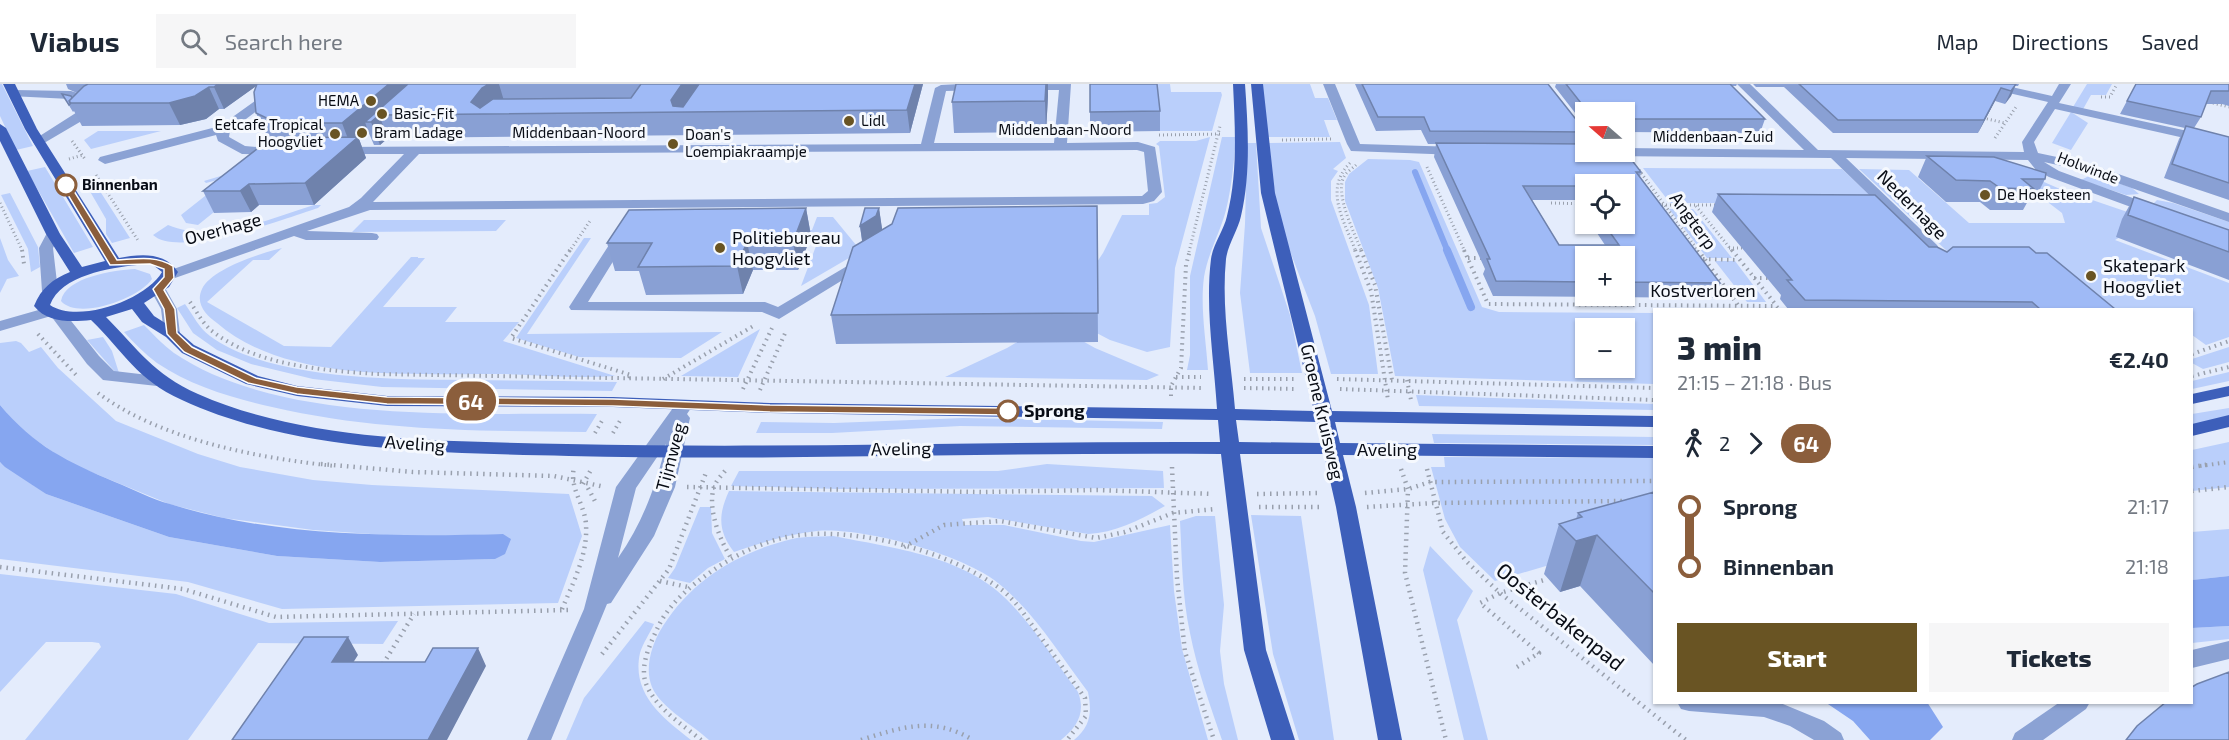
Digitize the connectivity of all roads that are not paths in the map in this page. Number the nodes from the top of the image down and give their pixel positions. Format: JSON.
{"nodes":[{"id":1,"x":287,"y":84,"type":"edge"},
{"id":2,"x":1239,"y":84,"type":"edge"},
{"id":3,"x":1257,"y":84,"type":"edge"},
{"id":4,"x":1329,"y":84,"type":"edge"},
{"id":5,"x":1743,"y":84,"type":"edge"},
{"id":6,"x":1982,"y":84,"type":"edge"},
{"id":7,"x":2065,"y":84,"type":"edge"},
{"id":8,"x":1065,"y":85,"type":"edge"},
{"id":9,"x":11,"y":89,"type":"edge"},
{"id":10,"x":2054,"y":102,"type":"junction"},
{"id":11,"x":0,"y":128,"type":"edge"},
{"id":12,"x":224,"y":129,"type":"junction"},
{"id":13,"x":372,"y":136,"type":"edge"},
{"id":14,"x":676,"y":136,"type":"dead end"},
{"id":15,"x":474,"y":137,"type":"dead end"},
{"id":16,"x":39,"y":142,"type":"junction"},
{"id":17,"x":2229,"y":144,"type":"edge"},
{"id":18,"x":1060,"y":147,"type":"junction"},
{"id":19,"x":926,"y":148,"type":"junction"},
{"id":20,"x":667,"y":149,"type":"junction"},
{"id":21,"x":462,"y":150,"type":"junction"},
{"id":22,"x":356,"y":151,"type":"junction"},
{"id":23,"x":415,"y":151,"type":"junction"},
{"id":24,"x":1474,"y":151,"type":"edge"},
{"id":25,"x":285,"y":152,"type":"edge"},
{"id":26,"x":320,"y":152,"type":"edge"},
{"id":27,"x":1635,"y":152,"type":"edge"},
{"id":28,"x":1815,"y":154,"type":"junction"},
{"id":29,"x":1834,"y":154,"type":"junction"},
{"id":30,"x":2032,"y":156,"type":"junction"},
{"id":31,"x":105,"y":160,"type":"dead end"},
{"id":32,"x":902,"y":201,"type":"junction"},
{"id":33,"x":643,"y":203,"type":"junction"},
{"id":34,"x":354,"y":210,"type":"junction"},
{"id":35,"x":2163,"y":214,"type":"edge"},
{"id":36,"x":897,"y":217,"type":"edge"},
{"id":37,"x":2229,"y":218,"type":"edge"},
{"id":38,"x":291,"y":231,"type":"junction"},
{"id":39,"x":53,"y":234,"type":"junction"},
{"id":40,"x":372,"y":237,"type":"dead end"},
{"id":41,"x":879,"y":253,"type":"edge"},
{"id":42,"x":114,"y":263,"type":"junction"},
{"id":43,"x":1937,"y":263,"type":"edge"},
{"id":44,"x":168,"y":270,"type":"junction"},
{"id":45,"x":79,"y":274,"type":"junction"},
{"id":46,"x":158,"y":289,"type":"junction"},
{"id":47,"x":135,"y":302,"type":"junction"},
{"id":48,"x":50,"y":305,"type":"junction"},
{"id":49,"x":94,"y":314,"type":"junction"},
{"id":50,"x":0,"y":315,"type":"edge"},
{"id":51,"x":0,"y":326,"type":"edge"},
{"id":52,"x":172,"y":334,"type":"junction"},
{"id":53,"x":157,"y":381,"type":"junction"},
{"id":54,"x":2229,"y":391,"type":"edge"},
{"id":55,"x":2193,"y":399,"type":"edge"},
{"id":56,"x":684,"y":405,"type":"junction"},
{"id":57,"x":1227,"y":414,"type":"junction"},
{"id":58,"x":1324,"y":417,"type":"junction"},
{"id":59,"x":1653,"y":421,"type":"edge"},
{"id":60,"x":2229,"y":421,"type":"edge"},
{"id":61,"x":2193,"y":430,"type":"edge"},
{"id":62,"x":1230,"y":448,"type":"junction"},
{"id":63,"x":1331,"y":449,"type":"junction"},
{"id":64,"x":662,"y":451,"type":"junction"},
{"id":65,"x":1653,"y":452,"type":"edge"},
{"id":66,"x":595,"y":609,"type":"junction"},
{"id":67,"x":2229,"y":650,"type":"edge"},
{"id":68,"x":2193,"y":659,"type":"edge"},
{"id":69,"x":1746,"y":704,"type":"edge"},
{"id":70,"x":2075,"y":704,"type":"edge"},
{"id":71,"x":539,"y":740,"type":"edge"},
{"id":72,"x":1283,"y":740,"type":"edge"},
{"id":73,"x":1390,"y":740,"type":"edge"},
{"id":74,"x":1832,"y":740,"type":"edge"},
{"id":75,"x":2024,"y":740,"type":"edge"}],
"edges":[{"from":1,"to":12,"type":"street"},
{"from":2,"to":57,"type":"main road"},
{"from":3,"to":58,"type":"main road","name":"Groene Kruisweg"},
{"from":4,"to":24,"type":"street"},
{"from":5,"to":28,"type":"street"},
{"from":6,"to":10,"type":"street"},
{"from":7,"to":10,"type":"street"},
{"from":8,"to":18,"type":"street"},
{"from":8,"to":19,"type":"street"},
{"from":9,"to":16,"type":"main road"},
{"from":9,"to":16,"type":"street"},
{"from":10,"to":17,"type":"street"},
{"from":10,"to":30,"type":"street"},
{"from":11,"to":39,"type":"main road"},
{"from":12,"to":25,"type":"street"},
{"from":12,"to":31,"type":"street"},
{"from":13,"to":22,"type":"street"},
{"from":14,"to":20,"type":"street"},
{"from":15,"to":21,"type":"street"},
{"from":16,"to":42,"type":"main road"},
{"from":18,"to":19,"type":"street","name":"Middenbaan-Noord"},
{"from":18,"to":32,"type":"street","name":"Middenbaan-Noord"},
{"from":19,"to":20,"type":"street","name":"Middenbaan-Noord"},
{"from":20,"to":21,"type":"street","name":"Middenbaan-Noord"},
{"from":21,"to":23,"type":"street","name":"Middenbaan-Noord"},
{"from":22,"to":23,"type":"street","name":"Middenbaan-Noord"},
{"from":22,"to":26,"type":"street","name":"Middenbaan-Noord"},
{"from":23,"to":34,"type":"street","name":"Overhage"},
{"from":27,"to":28,"type":"street","name":"Middenbaan-Zuid"},
{"from":28,"to":29,"type":"street","name":"Middenbaan-Zuid"},
{"from":29,"to":30,"type":"street","name":"Middenbaan-Zuid"},
{"from":29,"to":43,"type":"street","name":"Nederhage"},
{"from":30,"to":35,"type":"street","name":"Holwinde"},
{"from":30,"to":37,"type":"street","name":"Holwinde"},
{"from":32,"to":33,"type":"street","name":"Middenbaan-Noord"},
{"from":32,"to":36,"type":"street"},
{"from":33,"to":34,"type":"street","name":"Middenbaan-Noord"},
{"from":33,"to":41,"type":"street"},
{"from":34,"to":38,"type":"street","name":"Overhage"},
{"from":38,"to":40,"type":"street"},
{"from":38,"to":44,"type":"street","name":"Overhage"},
{"from":39,"to":45,"type":"main road"},
{"from":39,"to":48,"type":"street"},
{"from":42,"to":44,"type":"main road"},
{"from":42,"to":45,"type":"main road"},
{"from":44,"to":46,"type":"main road"},
{"from":45,"to":48,"type":"main road"},
{"from":46,"to":47,"type":"main road"},
{"from":46,"to":52,"type":"street"},
{"from":47,"to":49,"type":"main road"},
{"from":47,"to":52,"type":"main road","name":"Aveling"},
{"from":48,"to":49,"type":"main road"},
{"from":48,"to":50,"type":"street"},
{"from":48,"to":51,"type":"street"},
{"from":48,"to":53,"type":"street","name":"Aveling"},
{"from":49,"to":53,"type":"main road","name":"Aveling"},
{"from":52,"to":56,"type":"main road","name":"Aveling"},
{"from":53,"to":64,"type":"main road","name":"Aveling"},
{"from":54,"to":55,"type":"main road"},
{"from":56,"to":57,"type":"main road","name":"Aveling"},
{"from":56,"to":64,"type":"street","name":"Tijmweg"},
{"from":57,"to":58,"type":"main road","name":"Aveling"},
{"from":57,"to":62,"type":"main road"},
{"from":58,"to":59,"type":"main road","name":"Aveling"},
{"from":58,"to":63,"type":"main road","name":"Groene Kruisweg"},
{"from":60,"to":61,"type":"main road"},
{"from":62,"to":63,"type":"main road","name":"Aveling"},
{"from":62,"to":64,"type":"main road","name":"Aveling"},
{"from":62,"to":72,"type":"main road"},
{"from":63,"to":65,"type":"main road","name":"Aveling"},
{"from":63,"to":73,"type":"main road","name":"Groene Kruisweg"},
{"from":64,"to":66,"type":"street","name":"Tijmweg"},
{"from":64,"to":66,"type":"street","name":"Tijmweg"},
{"from":66,"to":71,"type":"street","name":"Tijmweg"},
{"from":67,"to":68,"type":"street"},
{"from":69,"to":74,"type":"street"},
{"from":70,"to":75,"type":"street"}]}
